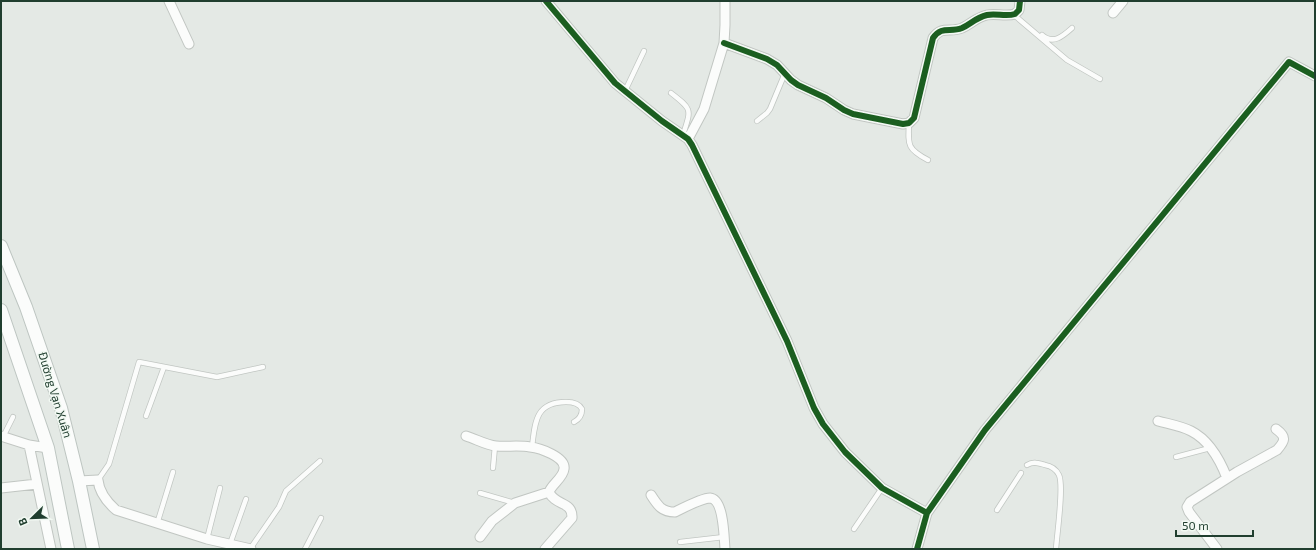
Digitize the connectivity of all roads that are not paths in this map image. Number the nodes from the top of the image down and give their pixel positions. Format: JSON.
{"nodes":[{"id":1,"x":169,"y":1,"type":"edge"},
{"id":2,"x":546,"y":1,"type":"edge"},
{"id":3,"x":725,"y":1,"type":"edge"},
{"id":4,"x":1020,"y":1,"type":"edge"},
{"id":5,"x":1123,"y":1,"type":"edge"},
{"id":6,"x":1113,"y":13,"type":"dead end"},
{"id":7,"x":1015,"y":14,"type":"junction"},
{"id":8,"x":1072,"y":28,"type":"dead end"},
{"id":9,"x":724,"y":43,"type":"junction"},
{"id":10,"x":189,"y":44,"type":"dead end"},
{"id":11,"x":644,"y":51,"type":"dead end"},
{"id":12,"x":784,"y":73,"type":"junction"},
{"id":13,"x":1315,"y":76,"type":"edge"},
{"id":14,"x":1100,"y":79,"type":"dead end"},
{"id":15,"x":625,"y":91,"type":"junction"},
{"id":16,"x":671,"y":93,"type":"dead end"},
{"id":17,"x":757,"y":121,"type":"dead end"},
{"id":18,"x":909,"y":123,"type":"junction"},
{"id":19,"x":685,"y":137,"type":"junction"},
{"id":20,"x":928,"y":160,"type":"dead end"},
{"id":21,"x":1,"y":246,"type":"edge"},
{"id":22,"x":1,"y":310,"type":"edge"},
{"id":23,"x":263,"y":366,"type":"dead end"},
{"id":24,"x":164,"y":367,"type":"junction"},
{"id":25,"x":146,"y":416,"type":"dead end"},
{"id":26,"x":13,"y":417,"type":"dead end"},
{"id":27,"x":1158,"y":421,"type":"dead end"},
{"id":28,"x":574,"y":422,"type":"dead end"},
{"id":29,"x":1276,"y":429,"type":"dead end"},
{"id":30,"x":2,"y":436,"type":"edge"},
{"id":31,"x":466,"y":436,"type":"dead end"},
{"id":32,"x":29,"y":445,"type":"junction"},
{"id":33,"x":495,"y":446,"type":"junction"},
{"id":34,"x":532,"y":447,"type":"junction"},
{"id":35,"x":48,"y":448,"type":"junction"},
{"id":36,"x":1210,"y":448,"type":"junction"},
{"id":37,"x":1176,"y":457,"type":"dead end"},
{"id":38,"x":320,"y":461,"type":"dead end"},
{"id":39,"x":1027,"y":465,"type":"dead end"},
{"id":40,"x":493,"y":468,"type":"dead end"},
{"id":41,"x":174,"y":472,"type":"dead end"},
{"id":42,"x":1021,"y":472,"type":"dead end"},
{"id":43,"x":1227,"y":478,"type":"junction"},
{"id":44,"x":98,"y":480,"type":"junction"},
{"id":45,"x":78,"y":481,"type":"junction"},
{"id":46,"x":37,"y":484,"type":"junction"},
{"id":47,"x":1,"y":488,"type":"edge"},
{"id":48,"x":220,"y":488,"type":"dead end"},
{"id":49,"x":882,"y":488,"type":"junction"},
{"id":50,"x":549,"y":492,"type":"junction"},
{"id":51,"x":480,"y":493,"type":"dead end"},
{"id":52,"x":651,"y":496,"type":"dead end"},
{"id":53,"x":246,"y":499,"type":"dead end"},
{"id":54,"x":515,"y":503,"type":"junction"},
{"id":55,"x":997,"y":510,"type":"dead end"},
{"id":56,"x":927,"y":513,"type":"junction"},
{"id":57,"x":321,"y":518,"type":"dead end"},
{"id":58,"x":157,"y":524,"type":"junction"},
{"id":59,"x":854,"y":529,"type":"dead end"},
{"id":60,"x":480,"y":537,"type":"dead end"},
{"id":61,"x":724,"y":537,"type":"junction"},
{"id":62,"x":207,"y":538,"type":"junction"},
{"id":63,"x":680,"y":542,"type":"dead end"},
{"id":64,"x":230,"y":544,"type":"junction"},
{"id":65,"x":51,"y":549,"type":"edge"},
{"id":66,"x":68,"y":549,"type":"edge"},
{"id":67,"x":93,"y":549,"type":"edge"},
{"id":68,"x":251,"y":549,"type":"edge"},
{"id":69,"x":305,"y":549,"type":"edge"},
{"id":70,"x":545,"y":549,"type":"edge"},
{"id":71,"x":725,"y":549,"type":"edge"},
{"id":72,"x":917,"y":549,"type":"edge"},
{"id":73,"x":1056,"y":549,"type":"edge"},
{"id":74,"x":1217,"y":549,"type":"edge"}],
"edges":[{"from":1,"to":10,"type":"street"},
{"from":2,"to":15,"type":"street"},
{"from":3,"to":9,"type":"street"},
{"from":4,"to":7,"type":"street"},
{"from":5,"to":6,"type":"street"},
{"from":7,"to":8,"type":"lane"},
{"from":7,"to":14,"type":"lane"},
{"from":7,"to":18,"type":"street"},
{"from":9,"to":12,"type":"street"},
{"from":9,"to":19,"type":"street"},
{"from":11,"to":15,"type":"lane"},
{"from":12,"to":17,"type":"lane"},
{"from":12,"to":18,"type":"street"},
{"from":13,"to":56,"type":"street"},
{"from":15,"to":19,"type":"street"},
{"from":16,"to":19,"type":"lane"},
{"from":18,"to":20,"type":"lane"},
{"from":19,"to":49,"type":"street"},
{"from":21,"to":45,"type":"main road","name":"Đường Vạn Xuân"},
{"from":22,"to":35,"type":"main road","name":"Đường Vạn Xuân"},
{"from":23,"to":24,"type":"lane"},
{"from":24,"to":25,"type":"lane"},
{"from":24,"to":44,"type":"lane"},
{"from":26,"to":30,"type":"lane"},
{"from":27,"to":36,"type":"street"},
{"from":28,"to":34,"type":"lane"},
{"from":29,"to":43,"type":"street"},
{"from":30,"to":32,"type":"street"},
{"from":31,"to":33,"type":"street"},
{"from":32,"to":35,"type":"street"},
{"from":32,"to":46,"type":"street"},
{"from":33,"to":34,"type":"street"},
{"from":33,"to":40,"type":"lane"},
{"from":34,"to":50,"type":"street"},
{"from":35,"to":66,"type":"main road","name":"Đường Vạn Xuân"},
{"from":36,"to":37,"type":"lane"},
{"from":36,"to":43,"type":"street"},
{"from":38,"to":68,"type":"lane"},
{"from":39,"to":73,"type":"lane"},
{"from":41,"to":58,"type":"lane"},
{"from":42,"to":55,"type":"lane"},
{"from":43,"to":74,"type":"street"},
{"from":44,"to":45,"type":"street"},
{"from":44,"to":58,"type":"street"},
{"from":45,"to":67,"type":"main road","name":"Đường Vạn Xuân"},
{"from":46,"to":47,"type":"street"},
{"from":46,"to":65,"type":"street"},
{"from":48,"to":62,"type":"lane"},
{"from":49,"to":56,"type":"street"},
{"from":49,"to":59,"type":"lane"},
{"from":50,"to":54,"type":"street"},
{"from":50,"to":70,"type":"street"},
{"from":51,"to":54,"type":"lane"},
{"from":52,"to":61,"type":"street"},
{"from":53,"to":64,"type":"lane"},
{"from":54,"to":60,"type":"street"},
{"from":56,"to":72,"type":"street"},
{"from":57,"to":69,"type":"lane"},
{"from":58,"to":62,"type":"street"},
{"from":61,"to":63,"type":"lane"},
{"from":61,"to":71,"type":"street"},
{"from":62,"to":64,"type":"street"},
{"from":64,"to":68,"type":"street"}]}
